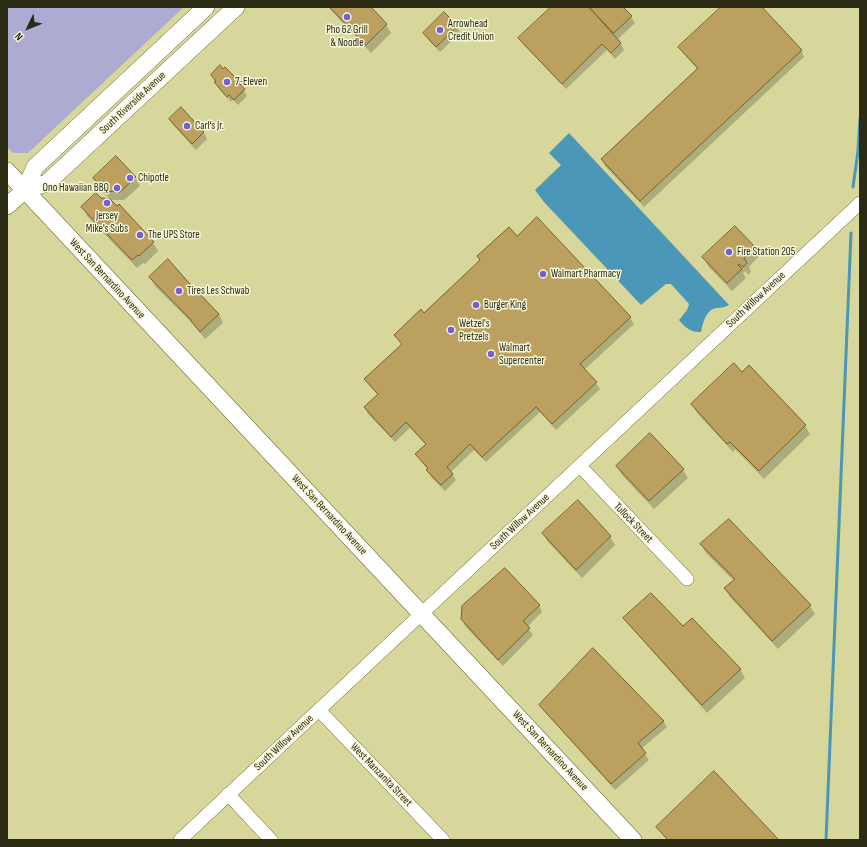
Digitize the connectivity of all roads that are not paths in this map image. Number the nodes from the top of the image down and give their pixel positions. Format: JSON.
{"nodes":[{"id":1,"x":206,"y":7,"type":"edge"},
{"id":2,"x":236,"y":7,"type":"edge"},
{"id":3,"x":7,"y":171,"type":"edge"},
{"id":4,"x":25,"y":190,"type":"junction"},
{"id":5,"x":860,"y":203,"type":"edge"},
{"id":6,"x":7,"y":206,"type":"edge"},
{"id":7,"x":580,"y":466,"type":"junction"},
{"id":8,"x":687,"y":579,"type":"dead end"},
{"id":9,"x":422,"y":614,"type":"junction"},
{"id":10,"x":319,"y":710,"type":"junction"},
{"id":11,"x":228,"y":794,"type":"junction"},
{"id":12,"x":180,"y":840,"type":"edge"},
{"id":13,"x":271,"y":840,"type":"edge"},
{"id":14,"x":443,"y":840,"type":"edge"},
{"id":15,"x":633,"y":840,"type":"edge"}],
"edges":[{"from":1,"to":4,"type":"main road","name":"South Riverside Avenue"},
{"from":2,"to":4,"type":"main road","name":"South Riverside Avenue"},
{"from":3,"to":4,"type":"main road","name":"West San Bernardino Avenue"},
{"from":4,"to":6,"type":"main road","name":"South Riverside Avenue"},
{"from":4,"to":9,"type":"main road","name":"West San Bernardino Avenue"},
{"from":5,"to":7,"type":"street","name":"South Willow Avenue"},
{"from":7,"to":8,"type":"street","name":"Tullock Street"},
{"from":7,"to":9,"type":"street","name":"South Willow Avenue"},
{"from":9,"to":10,"type":"street","name":"South Willow Avenue"},
{"from":9,"to":15,"type":"main road","name":"West San Bernardino Avenue"},
{"from":10,"to":11,"type":"street","name":"South Willow Avenue"},
{"from":10,"to":14,"type":"street","name":"West Manzanita Street"},
{"from":11,"to":12,"type":"street","name":"South Willow Avenue"},
{"from":11,"to":13,"type":"street"}]}
